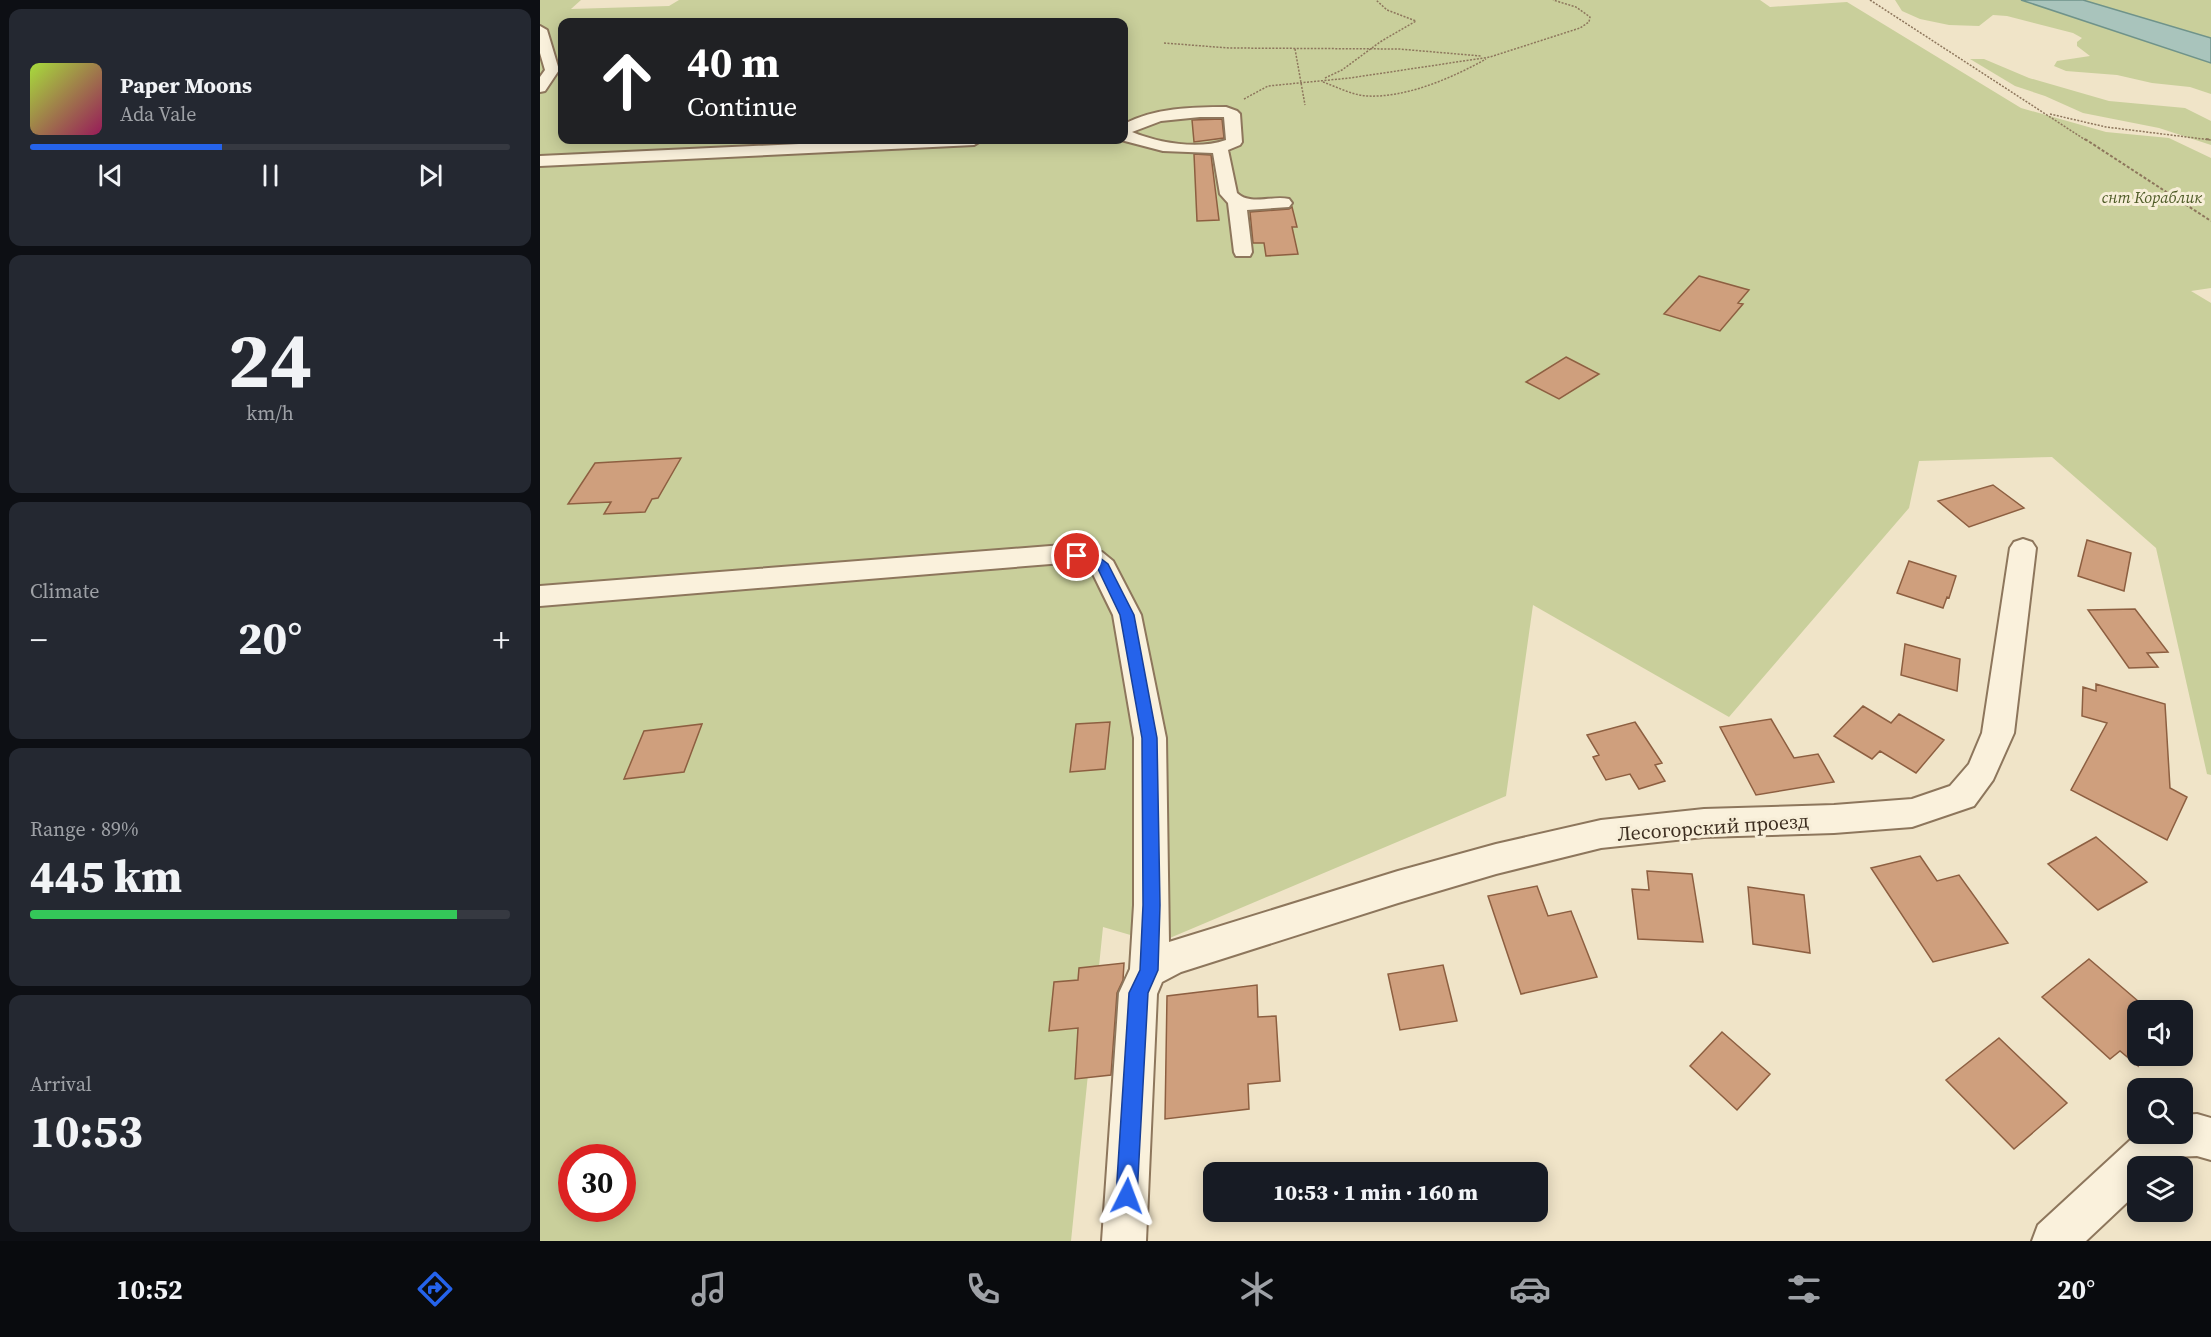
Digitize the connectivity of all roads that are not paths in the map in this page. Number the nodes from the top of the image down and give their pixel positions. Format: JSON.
{"nodes":[{"id":1,"x":540,"y":30,"type":"edge"},
{"id":2,"x":540,"y":88,"type":"edge"},
{"id":3,"x":1128,"y":127,"type":"edge"},
{"id":4,"x":1128,"y":136,"type":"edge"},
{"id":5,"x":891,"y":144,"type":"edge"},
{"id":6,"x":1216,"y":147,"type":"junction"},
{"id":7,"x":540,"y":161,"type":"edge"},
{"id":8,"x":1237,"y":202,"type":"junction"},
{"id":9,"x":1283,"y":203,"type":"dead end"},
{"id":10,"x":1243,"y":252,"type":"dead end"},
{"id":11,"x":2023,"y":548,"type":"dead end"},
{"id":12,"x":540,"y":596,"type":"edge"},
{"id":13,"x":1149,"y":970,"type":"junction"},
{"id":14,"x":2211,"y":1139,"type":"edge"},
{"id":15,"x":1124,"y":1241,"type":"edge"},
{"id":16,"x":2054,"y":1241,"type":"edge"}],
"edges":[{"from":1,"to":2,"type":"street"},
{"from":3,"to":6,"type":"street"},
{"from":4,"to":6,"type":"street"},
{"from":5,"to":7,"type":"street"},
{"from":6,"to":8,"type":"street"},
{"from":8,"to":9,"type":"street"},
{"from":8,"to":10,"type":"street"},
{"from":11,"to":13,"type":"street","name":"Лесогорский проезд"},
{"from":12,"to":13,"type":"street"},
{"from":13,"to":15,"type":"street"},
{"from":14,"to":16,"type":"street"}]}
